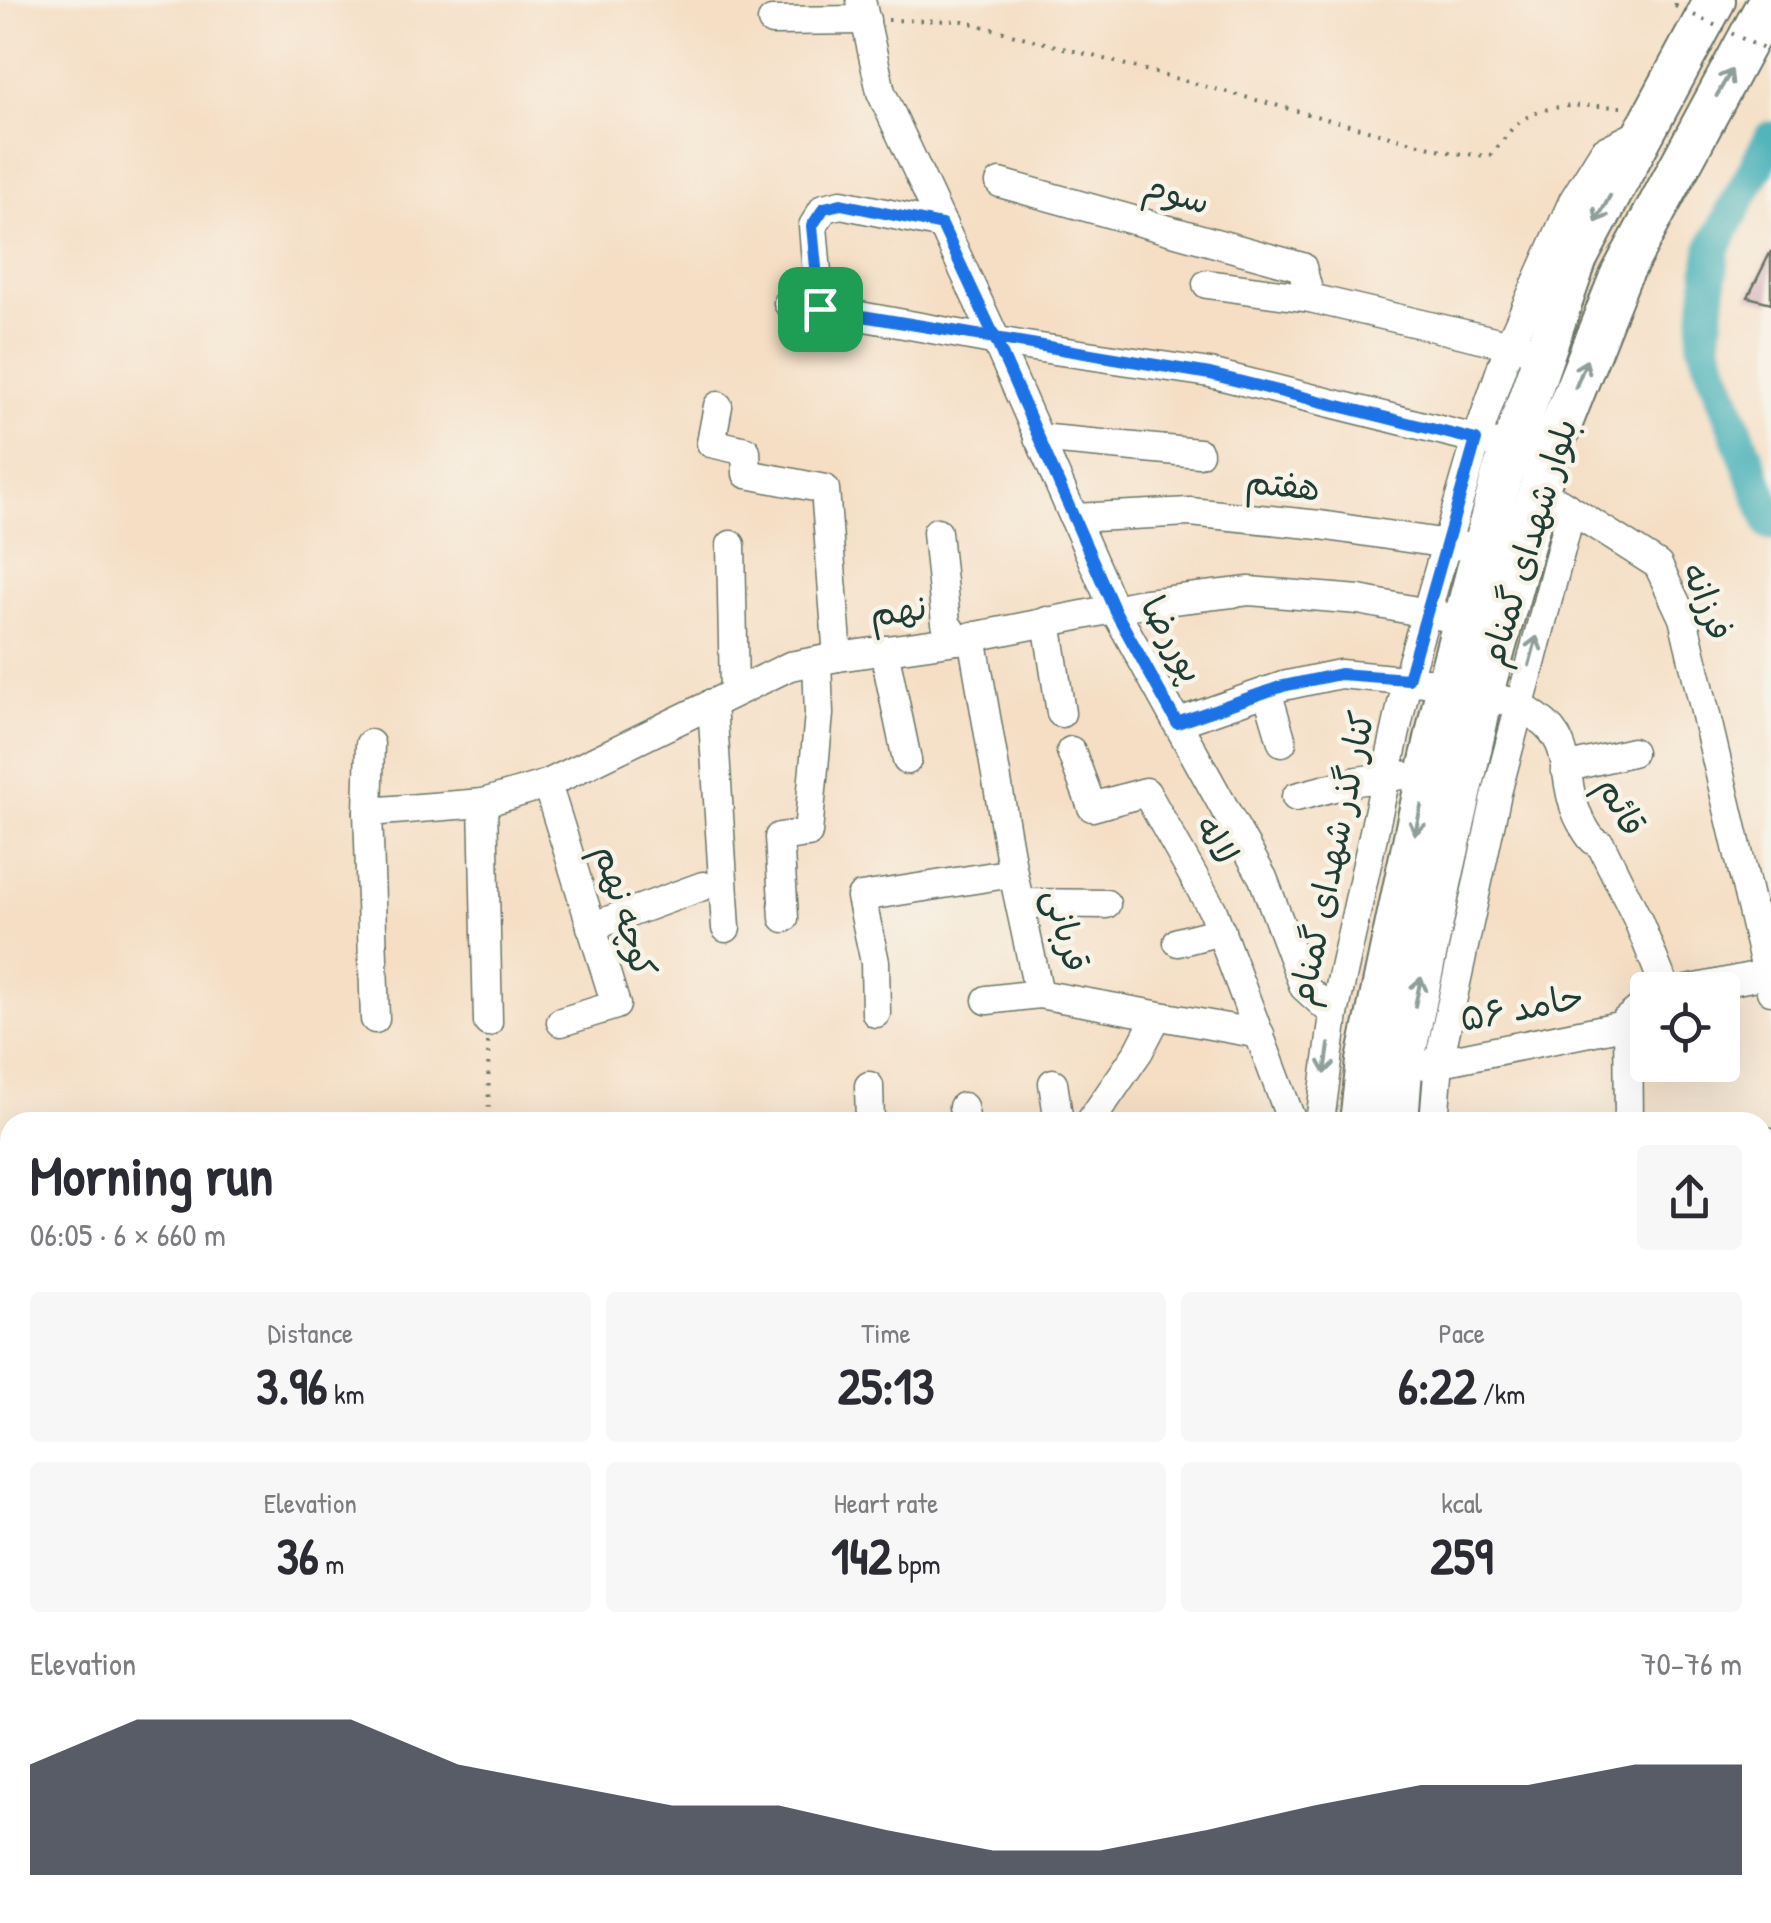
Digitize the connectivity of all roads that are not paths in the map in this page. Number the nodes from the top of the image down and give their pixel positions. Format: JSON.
{"nodes":[{"id":1,"x":1769,"y":0,"type":"edge"},
{"id":2,"x":1695,"y":2,"type":"edge"},
{"id":3,"x":863,"y":10,"type":"edge"},
{"id":4,"x":772,"y":21,"type":"dead end"},
{"id":5,"x":1000,"y":183,"type":"dead end"},
{"id":6,"x":942,"y":225,"type":"junction"},
{"id":7,"x":1207,"y":284,"type":"dead end"},
{"id":8,"x":1310,"y":298,"type":"junction"},
{"id":9,"x":788,"y":303,"type":"dead end"},
{"id":10,"x":820,"y":309,"type":"junction"},
{"id":11,"x":995,"y":338,"type":"junction"},
{"id":12,"x":1527,"y":349,"type":"junction"},
{"id":13,"x":718,"y":406,"type":"dead end"},
{"id":14,"x":1038,"y":438,"type":"junction"},
{"id":15,"x":1200,"y":453,"type":"dead end"},
{"id":16,"x":1529,"y":469,"type":"junction"},
{"id":17,"x":1074,"y":518,"type":"junction"},
{"id":18,"x":937,"y":532,"type":"dead end"},
{"id":19,"x":731,"y":545,"type":"dead end"},
{"id":20,"x":1464,"y":547,"type":"junction"},
{"id":21,"x":1114,"y":609,"type":"junction"},
{"id":22,"x":1444,"y":617,"type":"junction"},
{"id":23,"x":1047,"y":621,"type":"junction"},
{"id":24,"x":965,"y":638,"type":"junction"},
{"id":25,"x":884,"y":650,"type":"junction"},
{"id":26,"x":827,"y":659,"type":"junction"},
{"id":27,"x":1268,"y":691,"type":"junction"},
{"id":28,"x":1464,"y":691,"type":"junction"},
{"id":29,"x":723,"y":697,"type":"junction"},
{"id":30,"x":1061,"y":713,"type":"dead end"},
{"id":31,"x":1177,"y":723,"type":"junction"},
{"id":32,"x":1282,"y":742,"type":"dead end"},
{"id":33,"x":370,"y":744,"type":"dead end"},
{"id":34,"x":1071,"y":751,"type":"dead end"},
{"id":35,"x":1632,"y":752,"type":"dead end"},
{"id":36,"x":907,"y":760,"type":"dead end"},
{"id":37,"x":1565,"y":768,"type":"junction"},
{"id":38,"x":1407,"y":775,"type":"junction"},
{"id":39,"x":548,"y":784,"type":"junction"},
{"id":40,"x":1296,"y":797,"type":"dead end"},
{"id":41,"x":483,"y":803,"type":"junction"},
{"id":42,"x":368,"y":812,"type":"junction"},
{"id":43,"x":1013,"y":872,"type":"junction"},
{"id":44,"x":703,"y":886,"type":"dead end"},
{"id":45,"x":1020,"y":902,"type":"junction"},
{"id":46,"x":1106,"y":904,"type":"dead end"},
{"id":47,"x":784,"y":918,"type":"dead end"},
{"id":48,"x":591,"y":927,"type":"junction"},
{"id":49,"x":726,"y":928,"type":"dead end"},
{"id":50,"x":1221,"y":931,"type":"junction"},
{"id":51,"x":1178,"y":942,"type":"dead end"},
{"id":52,"x":1659,"y":972,"type":"edge"},
{"id":53,"x":1770,"y":979,"type":"edge"},
{"id":54,"x":1740,"y":983,"type":"edge"},
{"id":55,"x":1039,"y":994,"type":"junction"},
{"id":56,"x":988,"y":1000,"type":"dead end"},
{"id":57,"x":876,"y":1013,"type":"dead end"},
{"id":58,"x":1334,"y":1014,"type":"junction"},
{"id":59,"x":1156,"y":1016,"type":"junction"},
{"id":60,"x":1630,"y":1016,"type":"edge"},
{"id":61,"x":375,"y":1018,"type":"dead end"},
{"id":62,"x":488,"y":1022,"type":"road end"},
{"id":63,"x":561,"y":1022,"type":"dead end"},
{"id":64,"x":1260,"y":1034,"type":"junction"},
{"id":65,"x":1421,"y":1066,"type":"junction"},
{"id":66,"x":1632,"y":1082,"type":"edge"},
{"id":67,"x":1053,"y":1083,"type":"dead end"},
{"id":68,"x":870,"y":1086,"type":"dead end"},
{"id":69,"x":870,"y":1112,"type":"edge"},
{"id":70,"x":1057,"y":1112,"type":"edge"},
{"id":71,"x":1097,"y":1112,"type":"edge"},
{"id":72,"x":1288,"y":1112,"type":"edge"},
{"id":73,"x":1321,"y":1112,"type":"edge"},
{"id":74,"x":1361,"y":1112,"type":"edge"},
{"id":75,"x":1402,"y":1112,"type":"edge"},
{"id":76,"x":1432,"y":1112,"type":"edge"},
{"id":77,"x":1630,"y":1112,"type":"edge"}],
"edges":[{"from":16,"to":1,"type":"highway","name":"بلوار شهدای گمنام","one_way":true},
{"from":2,"to":12,"type":"highway","name":"بلوار شهدای گمنام","one_way":true},
{"from":3,"to":4,"type":"street"},
{"from":3,"to":6,"type":"street","name":"پوررضا"},
{"from":5,"to":8,"type":"street","name":"سوم"},
{"from":6,"to":10,"type":"street"},
{"from":6,"to":11,"type":"street","name":"پوررضا"},
{"from":7,"to":8,"type":"street"},
{"from":8,"to":12,"type":"street"},
{"from":9,"to":10,"type":"street"},
{"from":10,"to":11,"type":"street"},
{"from":11,"to":14,"type":"street","name":"پوررضا"},
{"from":11,"to":16,"type":"street"},
{"from":12,"to":16,"type":"highway","name":"بلوار شهدای گمنام"},
{"from":13,"to":26,"type":"street"},
{"from":14,"to":15,"type":"street"},
{"from":14,"to":17,"type":"street","name":"پوررضا"},
{"from":16,"to":20,"type":"highway","name":"بلوار شهدای گمنام"},
{"from":28,"to":16,"type":"highway","name":"بلوار شهدای گمنام","one_way":true},
{"from":16,"to":53,"type":"street","name":"فرزانه"},
{"from":17,"to":20,"type":"street","name":"هفتم"},
{"from":17,"to":21,"type":"street","name":"پوررضا"},
{"from":18,"to":24,"type":"street","name":"قربانی"},
{"from":19,"to":29,"type":"street"},
{"from":20,"to":22,"type":"highway","name":"بلوار شهدای گمنام"},
{"from":21,"to":22,"type":"street","name":"نهم"},
{"from":21,"to":23,"type":"street","name":"نهم"},
{"from":21,"to":31,"type":"street","name":"پوررضا"},
{"from":22,"to":28,"type":"highway","name":"بلوار شهدای گمنام"},
{"from":23,"to":24,"type":"street","name":"نهم"},
{"from":23,"to":30,"type":"street"},
{"from":24,"to":25,"type":"street","name":"نهم"},
{"from":24,"to":43,"type":"street","name":"قربانی"},
{"from":25,"to":26,"type":"street","name":"نهم"},
{"from":25,"to":36,"type":"street"},
{"from":26,"to":29,"type":"street","name":"نهم"},
{"from":26,"to":47,"type":"street"},
{"from":27,"to":28,"type":"street"},
{"from":27,"to":31,"type":"street"},
{"from":27,"to":32,"type":"street"},
{"from":28,"to":37,"type":"street","name":"قائم"},
{"from":28,"to":38,"type":"highway","name":"بلوار شهدای گمنام"},
{"from":65,"to":28,"type":"highway","name":"بلوار شهدای گمنام","one_way":true},
{"from":29,"to":39,"type":"street","name":"نهم"},
{"from":29,"to":49,"type":"street"},
{"from":31,"to":58,"type":"street","name":"پوررضا"},
{"from":33,"to":42,"type":"street"},
{"from":34,"to":50,"type":"street","name":"لاله"},
{"from":35,"to":37,"type":"street"},
{"from":37,"to":52,"type":"street","name":"قائم"},
{"from":38,"to":40,"type":"street"},
{"from":38,"to":58,"type":"street","name":"کنار گذر شهدای گمنام"},
{"from":38,"to":74,"type":"highway","name":"بلوار شهدای گمنام","one_way":true},
{"from":39,"to":41,"type":"street","name":"نهم"},
{"from":39,"to":48,"type":"street","name":"کوچه نهم"},
{"from":41,"to":42,"type":"street","name":"نهم"},
{"from":41,"to":62,"type":"street"},
{"from":42,"to":61,"type":"street"},
{"from":43,"to":45,"type":"street","name":"قربانی"},
{"from":43,"to":57,"type":"street"},
{"from":44,"to":48,"type":"street"},
{"from":45,"to":46,"type":"street"},
{"from":45,"to":55,"type":"street","name":"قربانی"},
{"from":48,"to":63,"type":"street","name":"کوچه نهم"},
{"from":50,"to":51,"type":"street"},
{"from":50,"to":64,"type":"street","name":"لاله"},
{"from":53,"to":54,"type":"street"},
{"from":55,"to":56,"type":"street"},
{"from":55,"to":59,"type":"street","name":"قربانی"},
{"from":58,"to":73,"type":"street","name":"کنار گذر شهدای گمنام","one_way":true},
{"from":59,"to":64,"type":"street","name":"قربانی"},
{"from":59,"to":71,"type":"street"},
{"from":60,"to":65,"type":"street","name":"حامد ۵۶"},
{"from":64,"to":72,"type":"street"},
{"from":65,"to":75,"type":"highway","name":"بلوار شهدای گمنام"},
{"from":65,"to":76,"type":"street"},
{"from":66,"to":77,"type":"street"},
{"from":67,"to":70,"type":"street"},
{"from":68,"to":69,"type":"street"}]}
